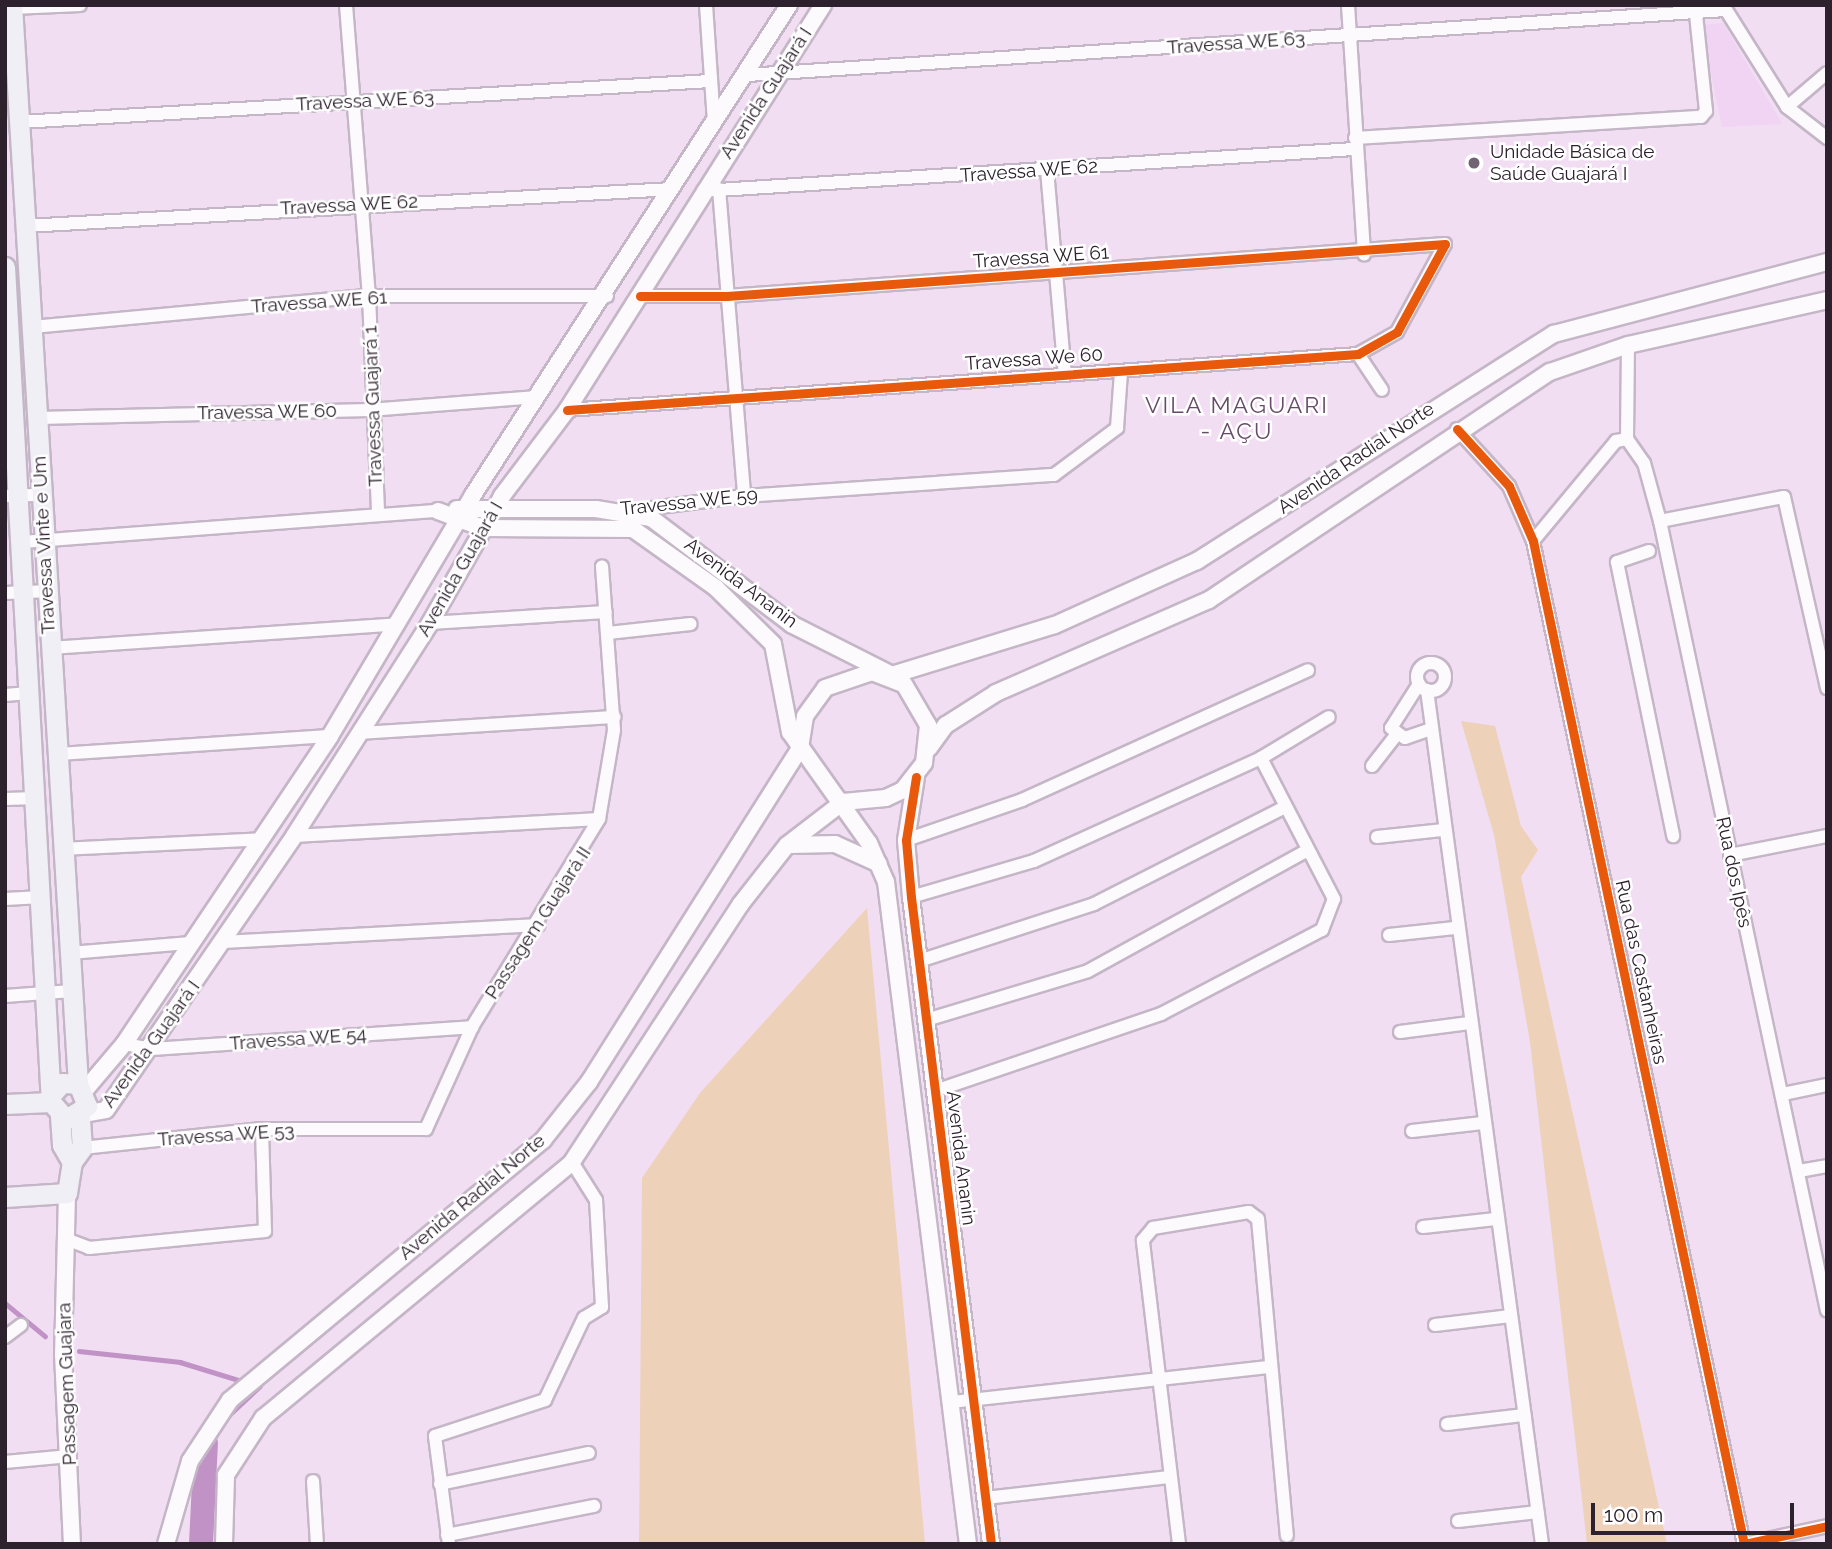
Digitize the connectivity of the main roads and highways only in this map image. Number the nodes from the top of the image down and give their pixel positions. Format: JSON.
{"nodes":[{"id":1,"x":789,"y":5,"type":"edge"},
{"id":2,"x":823,"y":5,"type":"edge"},
{"id":3,"x":12,"y":7,"type":"edge"},
{"id":4,"x":1827,"y":262,"type":"edge"},
{"id":5,"x":6,"y":277,"type":"edge"},
{"id":6,"x":1827,"y":300,"type":"edge"},
{"id":7,"x":9,"y":392,"type":"edge"},
{"id":8,"x":12,"y":496,"type":"edge"},
{"id":9,"x":438,"y":511,"type":"road end"},
{"id":10,"x":493,"y":511,"type":"junction"},
{"id":11,"x":629,"y":511,"type":"joint"},
{"id":12,"x":462,"y":514,"type":"junction"},
{"id":13,"x":483,"y":528,"type":"junction"},
{"id":14,"x":898,"y":679,"type":"junction"},
{"id":15,"x":929,"y":748,"type":"junction"},
{"id":16,"x":804,"y":754,"type":"junction"},
{"id":17,"x":916,"y":777,"type":"junction"},
{"id":18,"x":839,"y":798,"type":"junction"},
{"id":19,"x":787,"y":845,"type":"junction"},
{"id":20,"x":879,"y":864,"type":"junction"},
{"id":21,"x":82,"y":1087,"type":"junction"},
{"id":22,"x":5,"y":1104,"type":"edge"},
{"id":23,"x":54,"y":1104,"type":"junction"},
{"id":24,"x":81,"y":1115,"type":"junction"},
{"id":25,"x":77,"y":1155,"type":"junction"},
{"id":26,"x":67,"y":1193,"type":"junction"},
{"id":27,"x":5,"y":1197,"type":"edge"},
{"id":28,"x":66,"y":1541,"type":"edge"},
{"id":29,"x":166,"y":1544,"type":"edge"},
{"id":30,"x":224,"y":1544,"type":"edge"},
{"id":31,"x":968,"y":1544,"type":"edge"},
{"id":32,"x":991,"y":1544,"type":"edge"}],
"edges":[{"from":1,"to":12,"type":"main road","name":"Avenida Guajará I"},
{"from":2,"to":10,"type":"main road","name":"Avenida Guajará I"},
{"from":3,"to":21,"type":"main road","name":"Travessa Vinte e Um"},
{"from":4,"to":14,"type":"main road","name":"Avenida Radial Norte"},
{"from":5,"to":7,"type":"main road","name":"Travessa Vinte e Um"},
{"from":6,"to":15,"type":"main road","name":"Avenida Radial Norte"},
{"from":7,"to":8,"type":"main road","name":"Travessa Vinte e Um"},
{"from":8,"to":23,"type":"main road","name":"Travessa Vinte e Um"},
{"from":9,"to":12,"type":"main road","name":"Avenida Ananin"},
{"from":10,"to":11,"type":"main road","name":"Travessa WE 59"},
{"from":10,"to":12,"type":"main road","name":"Travessa WE 59"},
{"from":10,"to":13,"type":"main road","name":"Avenida Guajará I"},
{"from":11,"to":14,"type":"main road","name":"Avenida Ananin"},
{"from":12,"to":13,"type":"main road","name":"Avenida Ananin"},
{"from":12,"to":21,"type":"main road","name":"Avenida Guajará I"},
{"from":13,"to":16,"type":"main road","name":"Avenida Ananin"},
{"from":13,"to":24,"type":"main road","name":"Avenida Guajará I"},
{"from":14,"to":15,"type":"main road"},
{"from":14,"to":16,"type":"main road"},
{"from":15,"to":17,"type":"main road"},
{"from":16,"to":18,"type":"main road"},
{"from":16,"to":29,"type":"main road","name":"Avenida Radial Norte"},
{"from":17,"to":18,"type":"main road"},
{"from":17,"to":32,"type":"main road","name":"Avenida Ananin"},
{"from":18,"to":19,"type":"main road","name":"Avenida Radial Norte"},
{"from":18,"to":20,"type":"main road","name":"Avenida Ananin"},
{"from":19,"to":20,"type":"main road"},
{"from":19,"to":30,"type":"main road","name":"Avenida Radial Norte"},
{"from":20,"to":31,"type":"main road","name":"Avenida Ananin"},
{"from":21,"to":23,"type":"main road"},
{"from":21,"to":24,"type":"main road","name":"Travessa Vinte e Um"},
{"from":22,"to":23,"type":"main road"},
{"from":23,"to":24,"type":"main road"},
{"from":23,"to":25,"type":"main road","name":"Travessa Vinte e Um"},
{"from":24,"to":25,"type":"main road","name":"Travessa Vinte e Um"},
{"from":25,"to":26,"type":"main road","name":"Travessa Vinte e Um"},
{"from":26,"to":27,"type":"main road"},
{"from":26,"to":28,"type":"main road","name":"Passagem Guajara"}]}
